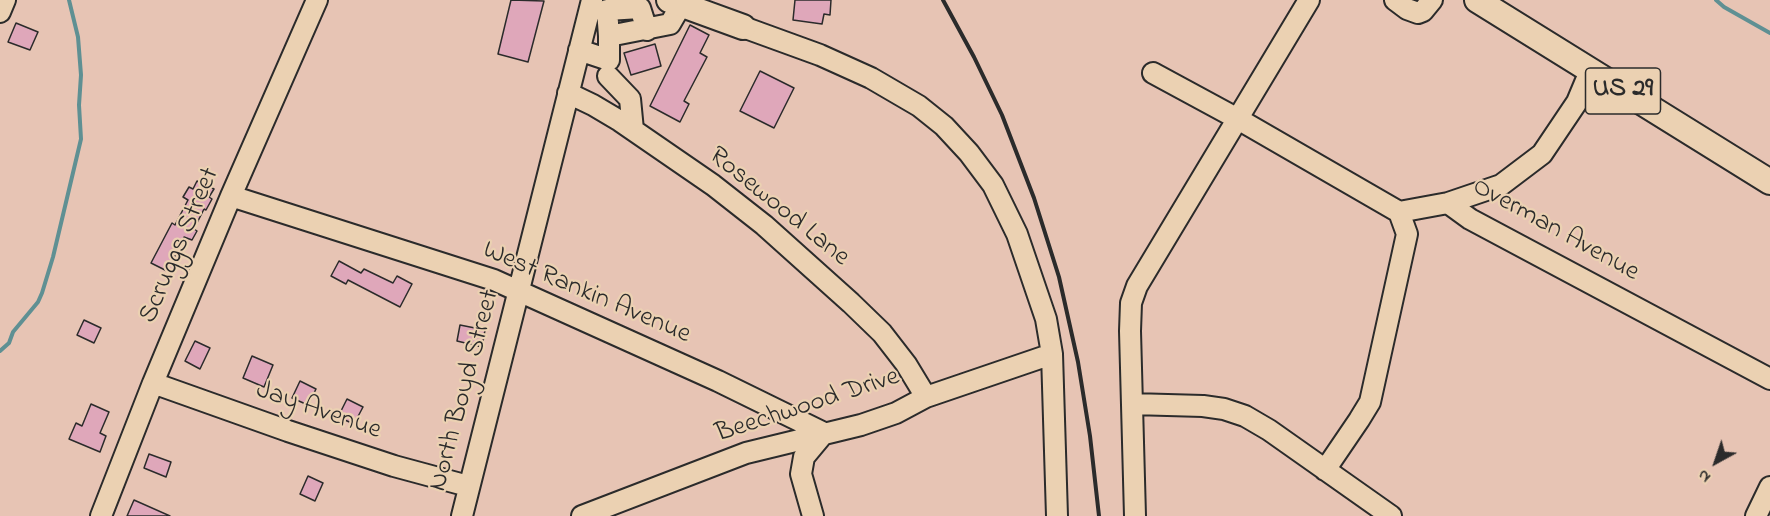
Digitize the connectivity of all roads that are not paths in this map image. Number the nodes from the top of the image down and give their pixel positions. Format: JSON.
{"nodes":[{"id":1,"x":5,"y":0,"type":"edge"},
{"id":2,"x":317,"y":0,"type":"edge"},
{"id":3,"x":1310,"y":0,"type":"edge"},
{"id":4,"x":1395,"y":0,"type":"edge"},
{"id":5,"x":1432,"y":0,"type":"edge"},
{"id":6,"x":1477,"y":0,"type":"edge"},
{"id":7,"x":640,"y":4,"type":"edge"},
{"id":8,"x":699,"y":4,"type":"edge"},
{"id":9,"x":596,"y":6,"type":"edge"},
{"id":10,"x":0,"y":12,"type":"edge"},
{"id":11,"x":743,"y":27,"type":"joint"},
{"id":12,"x":647,"y":30,"type":"junction"},
{"id":13,"x":609,"y":36,"type":"junction"},
{"id":14,"x":579,"y":50,"type":"junction"},
{"id":15,"x":608,"y":68,"type":"junction"},
{"id":16,"x":1590,"y":71,"type":"junction"},
{"id":17,"x":1153,"y":73,"type":"dead end"},
{"id":18,"x":568,"y":93,"type":"junction"},
{"id":19,"x":593,"y":105,"type":"junction"},
{"id":20,"x":1238,"y":119,"type":"junction"},
{"id":21,"x":633,"y":130,"type":"junction"},
{"id":22,"x":1768,"y":176,"type":"edge"},
{"id":23,"x":231,"y":196,"type":"junction"},
{"id":24,"x":1448,"y":202,"type":"junction"},
{"id":25,"x":1399,"y":212,"type":"junction"},
{"id":26,"x":520,"y":292,"type":"junction"},
{"id":27,"x":1052,"y":354,"type":"junction"},
{"id":28,"x":1770,"y":379,"type":"edge"},
{"id":29,"x":153,"y":383,"type":"junction"},
{"id":30,"x":926,"y":397,"type":"junction"},
{"id":31,"x":1132,"y":404,"type":"junction"},
{"id":32,"x":824,"y":433,"type":"junction"},
{"id":33,"x":1325,"y":470,"type":"junction"},
{"id":34,"x":468,"y":486,"type":"junction"},
{"id":35,"x":1770,"y":487,"type":"edge"},
{"id":36,"x":101,"y":516,"type":"edge"},
{"id":37,"x":462,"y":516,"type":"edge"},
{"id":38,"x":582,"y":516,"type":"edge"},
{"id":39,"x":813,"y":516,"type":"edge"},
{"id":40,"x":1057,"y":516,"type":"edge"},
{"id":41,"x":1136,"y":516,"type":"edge"},
{"id":42,"x":1391,"y":516,"type":"edge"},
{"id":43,"x":1756,"y":516,"type":"edge"}],
"edges":[{"from":1,"to":10,"type":"street"},
{"from":2,"to":23,"type":"street","name":"Scruggs Street"},
{"from":3,"to":20,"type":"street"},
{"from":4,"to":5,"type":"street"},
{"from":6,"to":16,"type":"main road","number":"US 29"},
{"from":7,"to":9,"type":"street"},
{"from":7,"to":12,"type":"street"},
{"from":8,"to":11,"type":"main road"},
{"from":8,"to":12,"type":"street"},
{"from":9,"to":13,"type":"street"},
{"from":9,"to":14,"type":"street","name":"North Boyd Street"},
{"from":11,"to":27,"type":"street"},
{"from":12,"to":13,"type":"street"},
{"from":13,"to":15,"type":"street"},
{"from":14,"to":15,"type":"street"},
{"from":14,"to":18,"type":"street","name":"North Boyd Street"},
{"from":15,"to":19,"type":"street"},
{"from":15,"to":21,"type":"street"},
{"from":16,"to":22,"type":"main road","number":"US 29"},
{"from":16,"to":24,"type":"street"},
{"from":17,"to":20,"type":"street"},
{"from":18,"to":19,"type":"street","name":"Rosewood Lane"},
{"from":18,"to":26,"type":"street","name":"North Boyd Street"},
{"from":19,"to":21,"type":"street","name":"Rosewood Lane"},
{"from":20,"to":25,"type":"street"},
{"from":20,"to":31,"type":"street"},
{"from":21,"to":30,"type":"street","name":"Rosewood Lane"},
{"from":23,"to":26,"type":"street","name":"West Rankin Avenue"},
{"from":23,"to":29,"type":"street","name":"Scruggs Street"},
{"from":24,"to":25,"type":"street","name":"Overman Avenue"},
{"from":24,"to":28,"type":"street","name":"Overman Avenue"},
{"from":25,"to":33,"type":"street"},
{"from":26,"to":32,"type":"street","name":"West Rankin Avenue"},
{"from":26,"to":34,"type":"street","name":"North Boyd Street"},
{"from":27,"to":30,"type":"street","name":"Beechwood Drive"},
{"from":27,"to":40,"type":"street"},
{"from":29,"to":34,"type":"street","name":"Jay Avenue"},
{"from":29,"to":36,"type":"street","name":"Scruggs Street"},
{"from":30,"to":32,"type":"street","name":"Beechwood Drive"},
{"from":31,"to":33,"type":"street"},
{"from":31,"to":41,"type":"street"},
{"from":32,"to":38,"type":"street","name":"Beechwood Drive"},
{"from":32,"to":39,"type":"street"},
{"from":33,"to":42,"type":"street"},
{"from":34,"to":37,"type":"street","name":"North Boyd Street"},
{"from":35,"to":43,"type":"street"}]}
